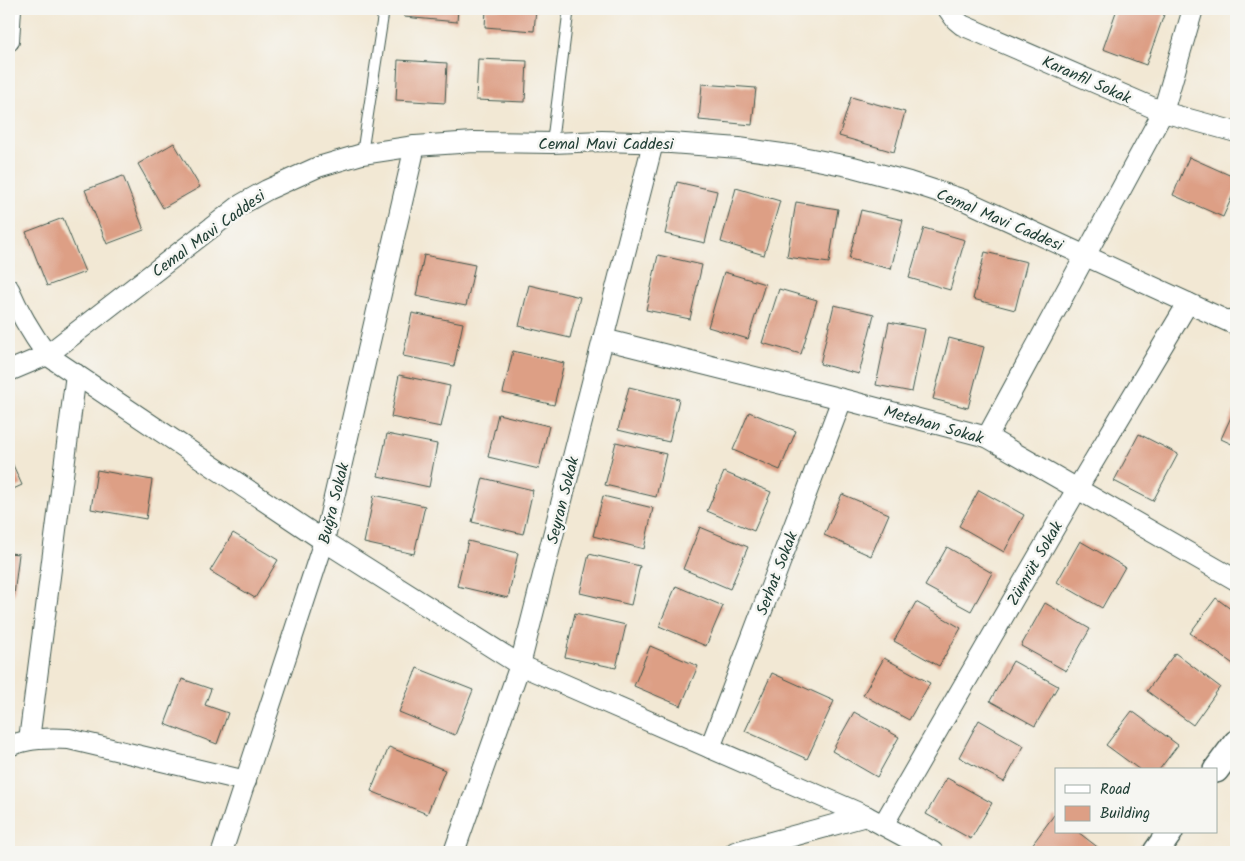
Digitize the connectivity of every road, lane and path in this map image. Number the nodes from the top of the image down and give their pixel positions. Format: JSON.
{"nodes":[{"id":1,"x":11,"y":9,"type":"edge"},
{"id":2,"x":384,"y":9,"type":"edge"},
{"id":3,"x":568,"y":9,"type":"edge"},
{"id":4,"x":948,"y":9,"type":"edge"},
{"id":5,"x":1193,"y":9,"type":"edge"},
{"id":6,"x":9,"y":42,"type":"edge"},
{"id":7,"x":1163,"y":112,"type":"junction"},
{"id":8,"x":1236,"y":132,"type":"edge"},
{"id":9,"x":552,"y":143,"type":"junction"},
{"id":10,"x":653,"y":143,"type":"junction"},
{"id":11,"x":415,"y":146,"type":"junction"},
{"id":12,"x":362,"y":154,"type":"junction"},
{"id":13,"x":1085,"y":256,"type":"junction"},
{"id":14,"x":9,"y":289,"type":"edge"},
{"id":15,"x":1188,"y":303,"type":"junction"},
{"id":16,"x":1236,"y":325,"type":"edge"},
{"id":17,"x":603,"y":339,"type":"junction"},
{"id":18,"x":47,"y":355,"type":"junction"},
{"id":19,"x":9,"y":371,"type":"edge"},
{"id":20,"x":76,"y":374,"type":"junction"},
{"id":21,"x":842,"y":399,"type":"junction"},
{"id":22,"x":987,"y":437,"type":"junction"},
{"id":23,"x":1077,"y":489,"type":"junction"},
{"id":24,"x":324,"y":541,"type":"junction"},
{"id":25,"x":1236,"y":580,"type":"edge"},
{"id":26,"x":520,"y":665,"type":"junction"},
{"id":27,"x":28,"y":740,"type":"junction"},
{"id":28,"x":1236,"y":743,"type":"edge"},
{"id":29,"x":9,"y":746,"type":"edge"},
{"id":30,"x":710,"y":748,"type":"junction"},
{"id":31,"x":1217,"y":768,"type":"edge"},
{"id":32,"x":246,"y":781,"type":"junction"},
{"id":33,"x":875,"y":820,"type":"junction"},
{"id":34,"x":1169,"y":834,"type":"edge"},
{"id":35,"x":222,"y":852,"type":"edge"},
{"id":36,"x":454,"y":852,"type":"edge"},
{"id":37,"x":735,"y":852,"type":"edge"},
{"id":38,"x":933,"y":852,"type":"edge"},
{"id":39,"x":1156,"y":852,"type":"edge"}],
"edges":[{"from":1,"to":6,"type":"street"},
{"from":2,"to":12,"type":"lane"},
{"from":3,"to":9,"type":"lane"},
{"from":4,"to":7,"type":"street","name":"Karanfil Sokak"},
{"from":5,"to":7,"type":"street"},
{"from":7,"to":8,"type":"street","name":"Karanfil Sokak"},
{"from":7,"to":13,"type":"street"},
{"from":9,"to":10,"type":"street","name":"Cemal Mavi Caddesi"},
{"from":9,"to":11,"type":"street","name":"Cemal Mavi Caddesi"},
{"from":10,"to":13,"type":"street","name":"Cemal Mavi Caddesi"},
{"from":10,"to":17,"type":"street","name":"Seyran Sokak"},
{"from":11,"to":12,"type":"street","name":"Cemal Mavi Caddesi"},
{"from":11,"to":24,"type":"street","name":"Buğra Sokak"},
{"from":12,"to":18,"type":"street","name":"Cemal Mavi Caddesi"},
{"from":13,"to":15,"type":"street","name":"Cemal Mavi Caddesi"},
{"from":13,"to":22,"type":"street"},
{"from":14,"to":18,"type":"street"},
{"from":15,"to":16,"type":"street","name":"Cemal Mavi Caddesi"},
{"from":15,"to":23,"type":"street","name":"Zümrüt Sokak"},
{"from":17,"to":21,"type":"street","name":"Metehan Sokak"},
{"from":17,"to":26,"type":"street","name":"Seyran Sokak"},
{"from":18,"to":19,"type":"street","name":"Cemal Mavi Caddesi"},
{"from":18,"to":20,"type":"street"},
{"from":20,"to":24,"type":"street"},
{"from":20,"to":27,"type":"street"},
{"from":21,"to":22,"type":"street","name":"Metehan Sokak"},
{"from":21,"to":30,"type":"street","name":"Serhat Sokak"},
{"from":22,"to":23,"type":"street","name":"Metehan Sokak"},
{"from":23,"to":25,"type":"street","name":"Metehan Sokak"},
{"from":23,"to":33,"type":"street","name":"Zümrüt Sokak"},
{"from":24,"to":26,"type":"street"},
{"from":24,"to":32,"type":"street","name":"Buğra Sokak"},
{"from":26,"to":30,"type":"street"},
{"from":26,"to":36,"type":"street","name":"Seyran Sokak"},
{"from":27,"to":29,"type":"street"},
{"from":27,"to":32,"type":"street"},
{"from":28,"to":31,"type":"street"},
{"from":30,"to":33,"type":"street"},
{"from":32,"to":35,"type":"street","name":"Buğra Sokak"},
{"from":33,"to":37,"type":"street"},
{"from":33,"to":38,"type":"street"},
{"from":34,"to":39,"type":"street"}]}
